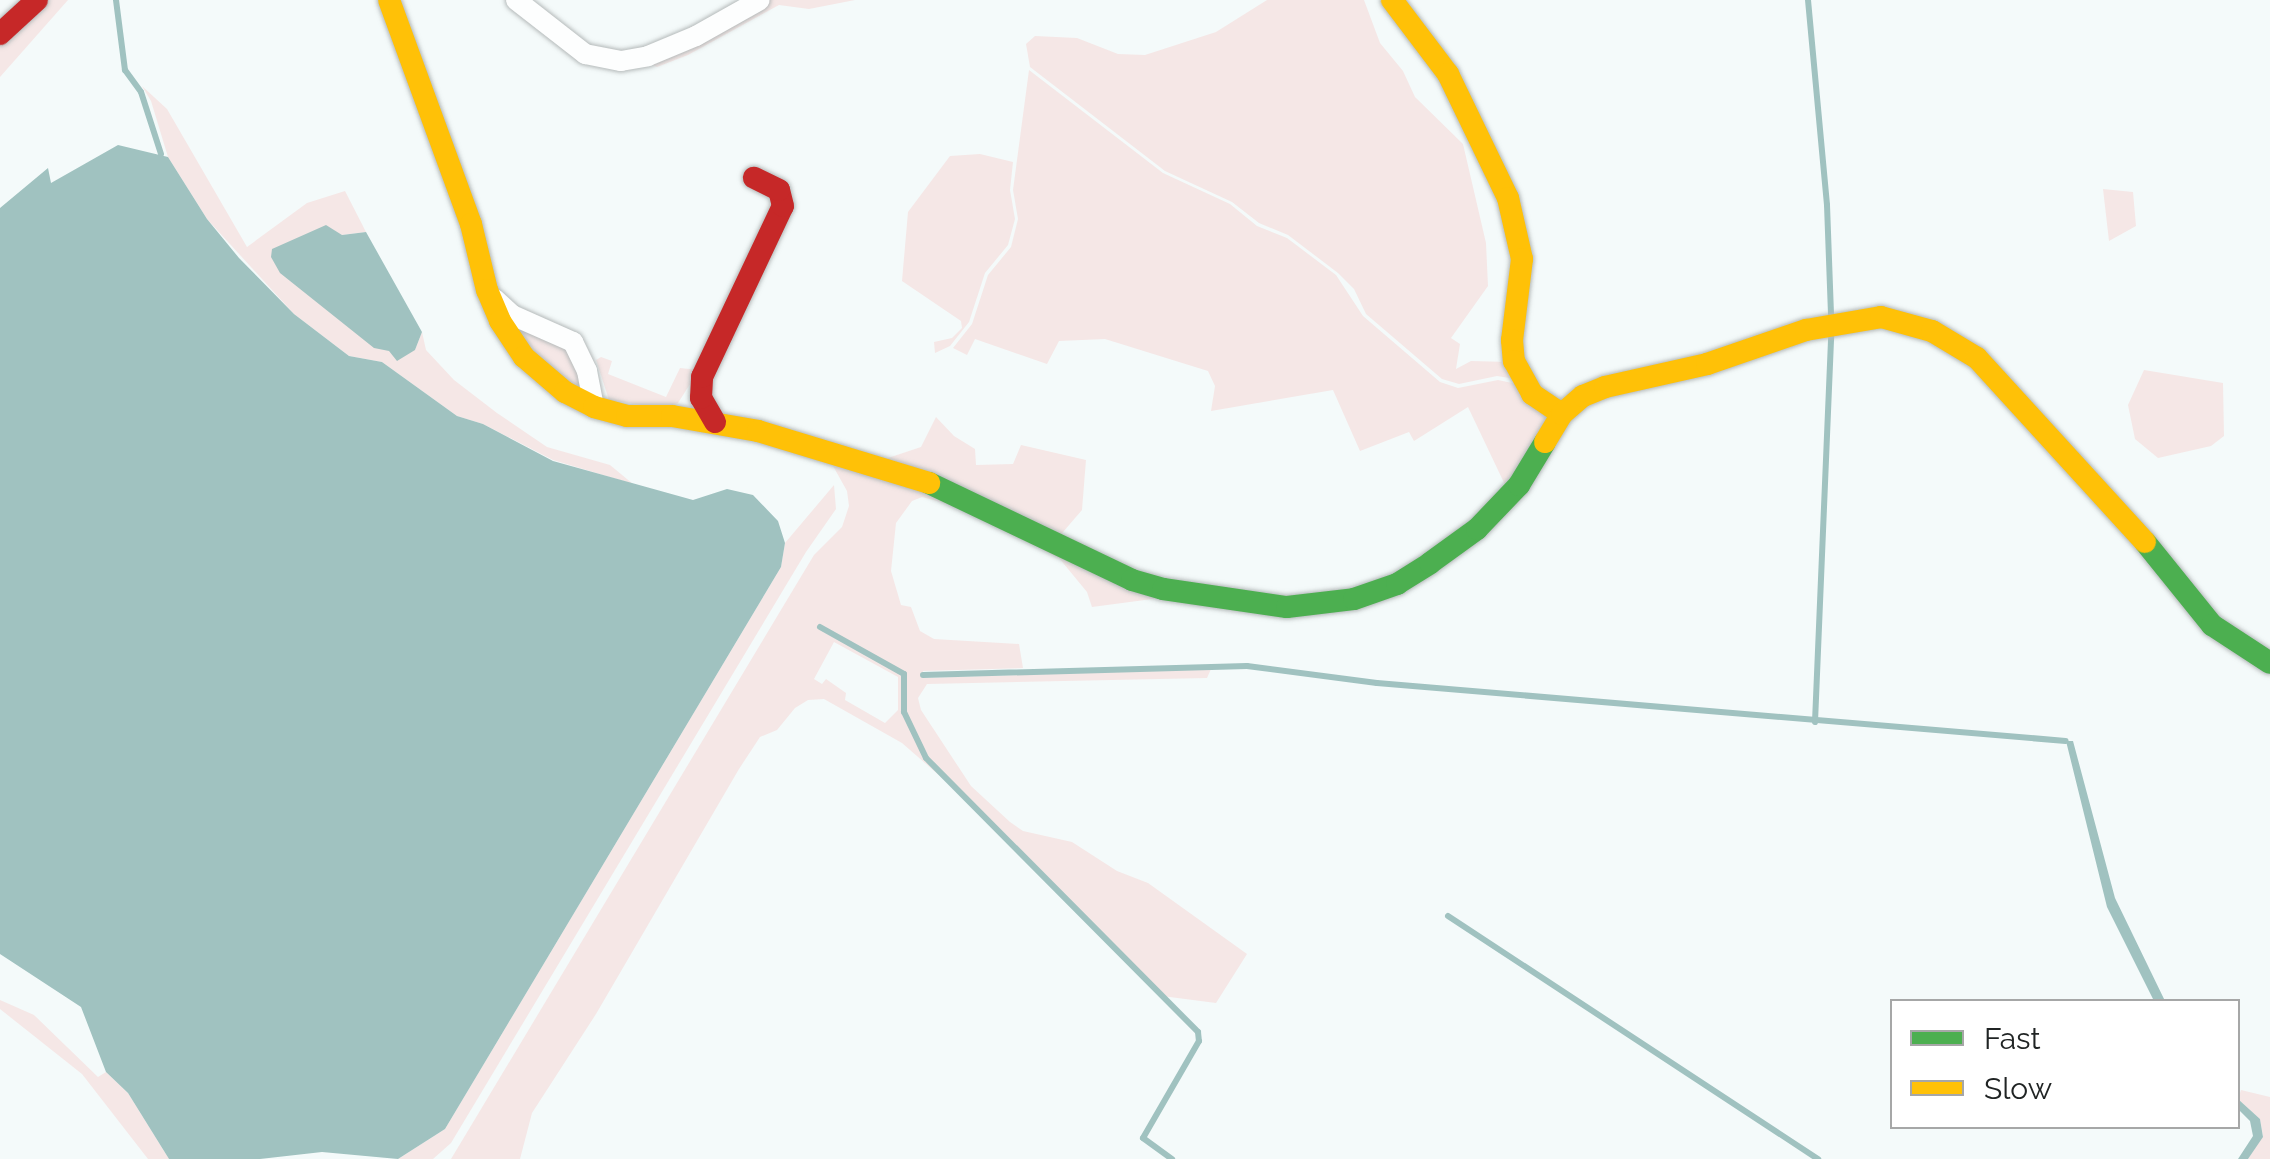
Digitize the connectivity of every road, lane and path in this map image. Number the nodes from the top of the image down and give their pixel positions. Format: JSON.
{"nodes":[{"id":1,"x":37,"y":0,"type":"edge"},
{"id":2,"x":389,"y":0,"type":"edge"},
{"id":3,"x":516,"y":0,"type":"edge"},
{"id":4,"x":760,"y":0,"type":"edge"},
{"id":5,"x":1392,"y":0,"type":"edge"},
{"id":6,"x":0,"y":34,"type":"edge"},
{"id":7,"x":754,"y":178,"type":"dead end"},
{"id":8,"x":487,"y":290,"type":"junction"},
{"id":9,"x":594,"y":407,"type":"junction"},
{"id":10,"x":1562,"y":414,"type":"junction"},
{"id":11,"x":715,"y":422,"type":"junction"},
{"id":12,"x":2270,"y":663,"type":"edge"}],
"edges":[{"from":1,"to":6,"type":"street"},
{"from":2,"to":8,"type":"street"},
{"from":3,"to":4,"type":"street"},
{"from":5,"to":10,"type":"street"},
{"from":7,"to":11,"type":"street"},
{"from":8,"to":9,"type":"street"},
{"from":8,"to":9,"type":"street"},
{"from":9,"to":11,"type":"street"},
{"from":10,"to":11,"type":"street"},
{"from":10,"to":12,"type":"street"}]}
